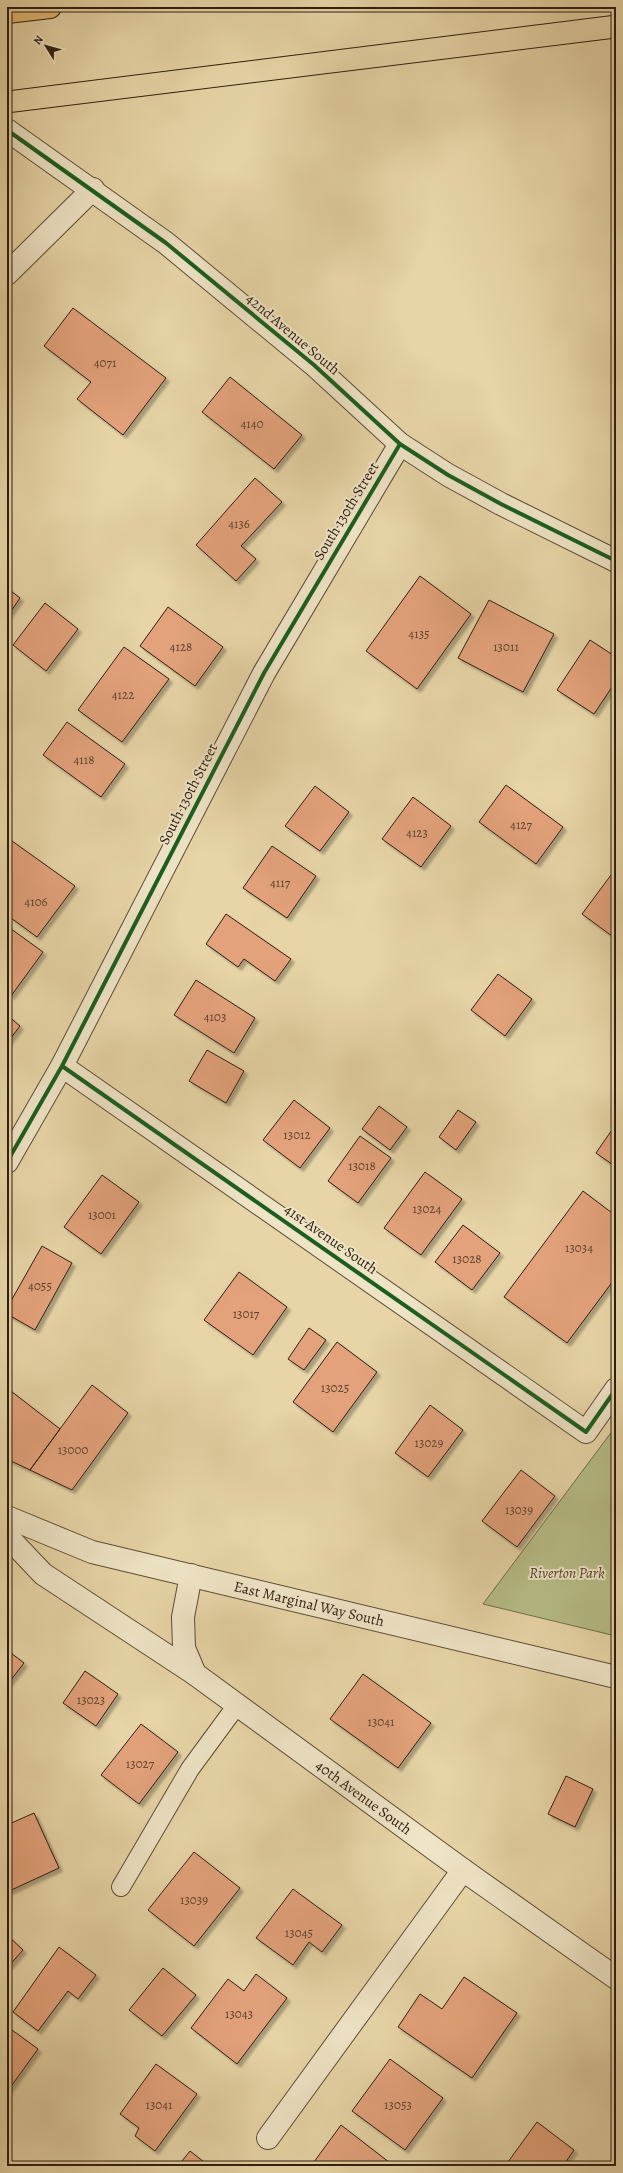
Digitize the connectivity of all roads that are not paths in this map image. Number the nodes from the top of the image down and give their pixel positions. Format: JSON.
{"nodes":[{"id":1,"x":50,"y":7,"type":"edge"},
{"id":2,"x":16,"y":12,"type":"edge"},
{"id":3,"x":7,"y":130,"type":"edge"},
{"id":4,"x":93,"y":189,"type":"junction"},
{"id":5,"x":7,"y":274,"type":"edge"},
{"id":6,"x":400,"y":444,"type":"junction"},
{"id":7,"x":616,"y":561,"type":"edge"},
{"id":8,"x":62,"y":1066,"type":"junction"},
{"id":9,"x":7,"y":1162,"type":"edge"},
{"id":10,"x":616,"y":1389,"type":"edge"},
{"id":11,"x":7,"y":1517,"type":"edge"},
{"id":12,"x":7,"y":1536,"type":"edge"},
{"id":13,"x":191,"y":1575,"type":"junction"},
{"id":14,"x":195,"y":1674,"type":"junction"},
{"id":15,"x":616,"y":1677,"type":"edge"},
{"id":16,"x":237,"y":1705,"type":"junction"},
{"id":17,"x":463,"y":1870,"type":"junction"},
{"id":18,"x":121,"y":1887,"type":"dead end"},
{"id":19,"x":616,"y":1978,"type":"edge"},
{"id":20,"x":268,"y":2138,"type":"dead end"}],
"edges":[{"from":1,"to":2,"type":"highway"},
{"from":3,"to":4,"type":"street","name":"42nd Avenue South"},
{"from":4,"to":5,"type":"street"},
{"from":4,"to":6,"type":"street","name":"42nd Avenue South"},
{"from":6,"to":7,"type":"street","name":"42nd Avenue South"},
{"from":6,"to":8,"type":"street","name":"South 130th Street"},
{"from":8,"to":9,"type":"street","name":"South 130th Street"},
{"from":8,"to":10,"type":"street","name":"41st Avenue South"},
{"from":11,"to":13,"type":"street","name":"East Marginal Way South"},
{"from":12,"to":14,"type":"street","name":"40th Avenue South"},
{"from":13,"to":14,"type":"street"},
{"from":13,"to":15,"type":"street","name":"East Marginal Way South"},
{"from":14,"to":16,"type":"street","name":"40th Avenue South"},
{"from":16,"to":17,"type":"street","name":"40th Avenue South"},
{"from":16,"to":18,"type":"lane"},
{"from":17,"to":19,"type":"street","name":"40th Avenue South"},
{"from":17,"to":20,"type":"street"}]}
